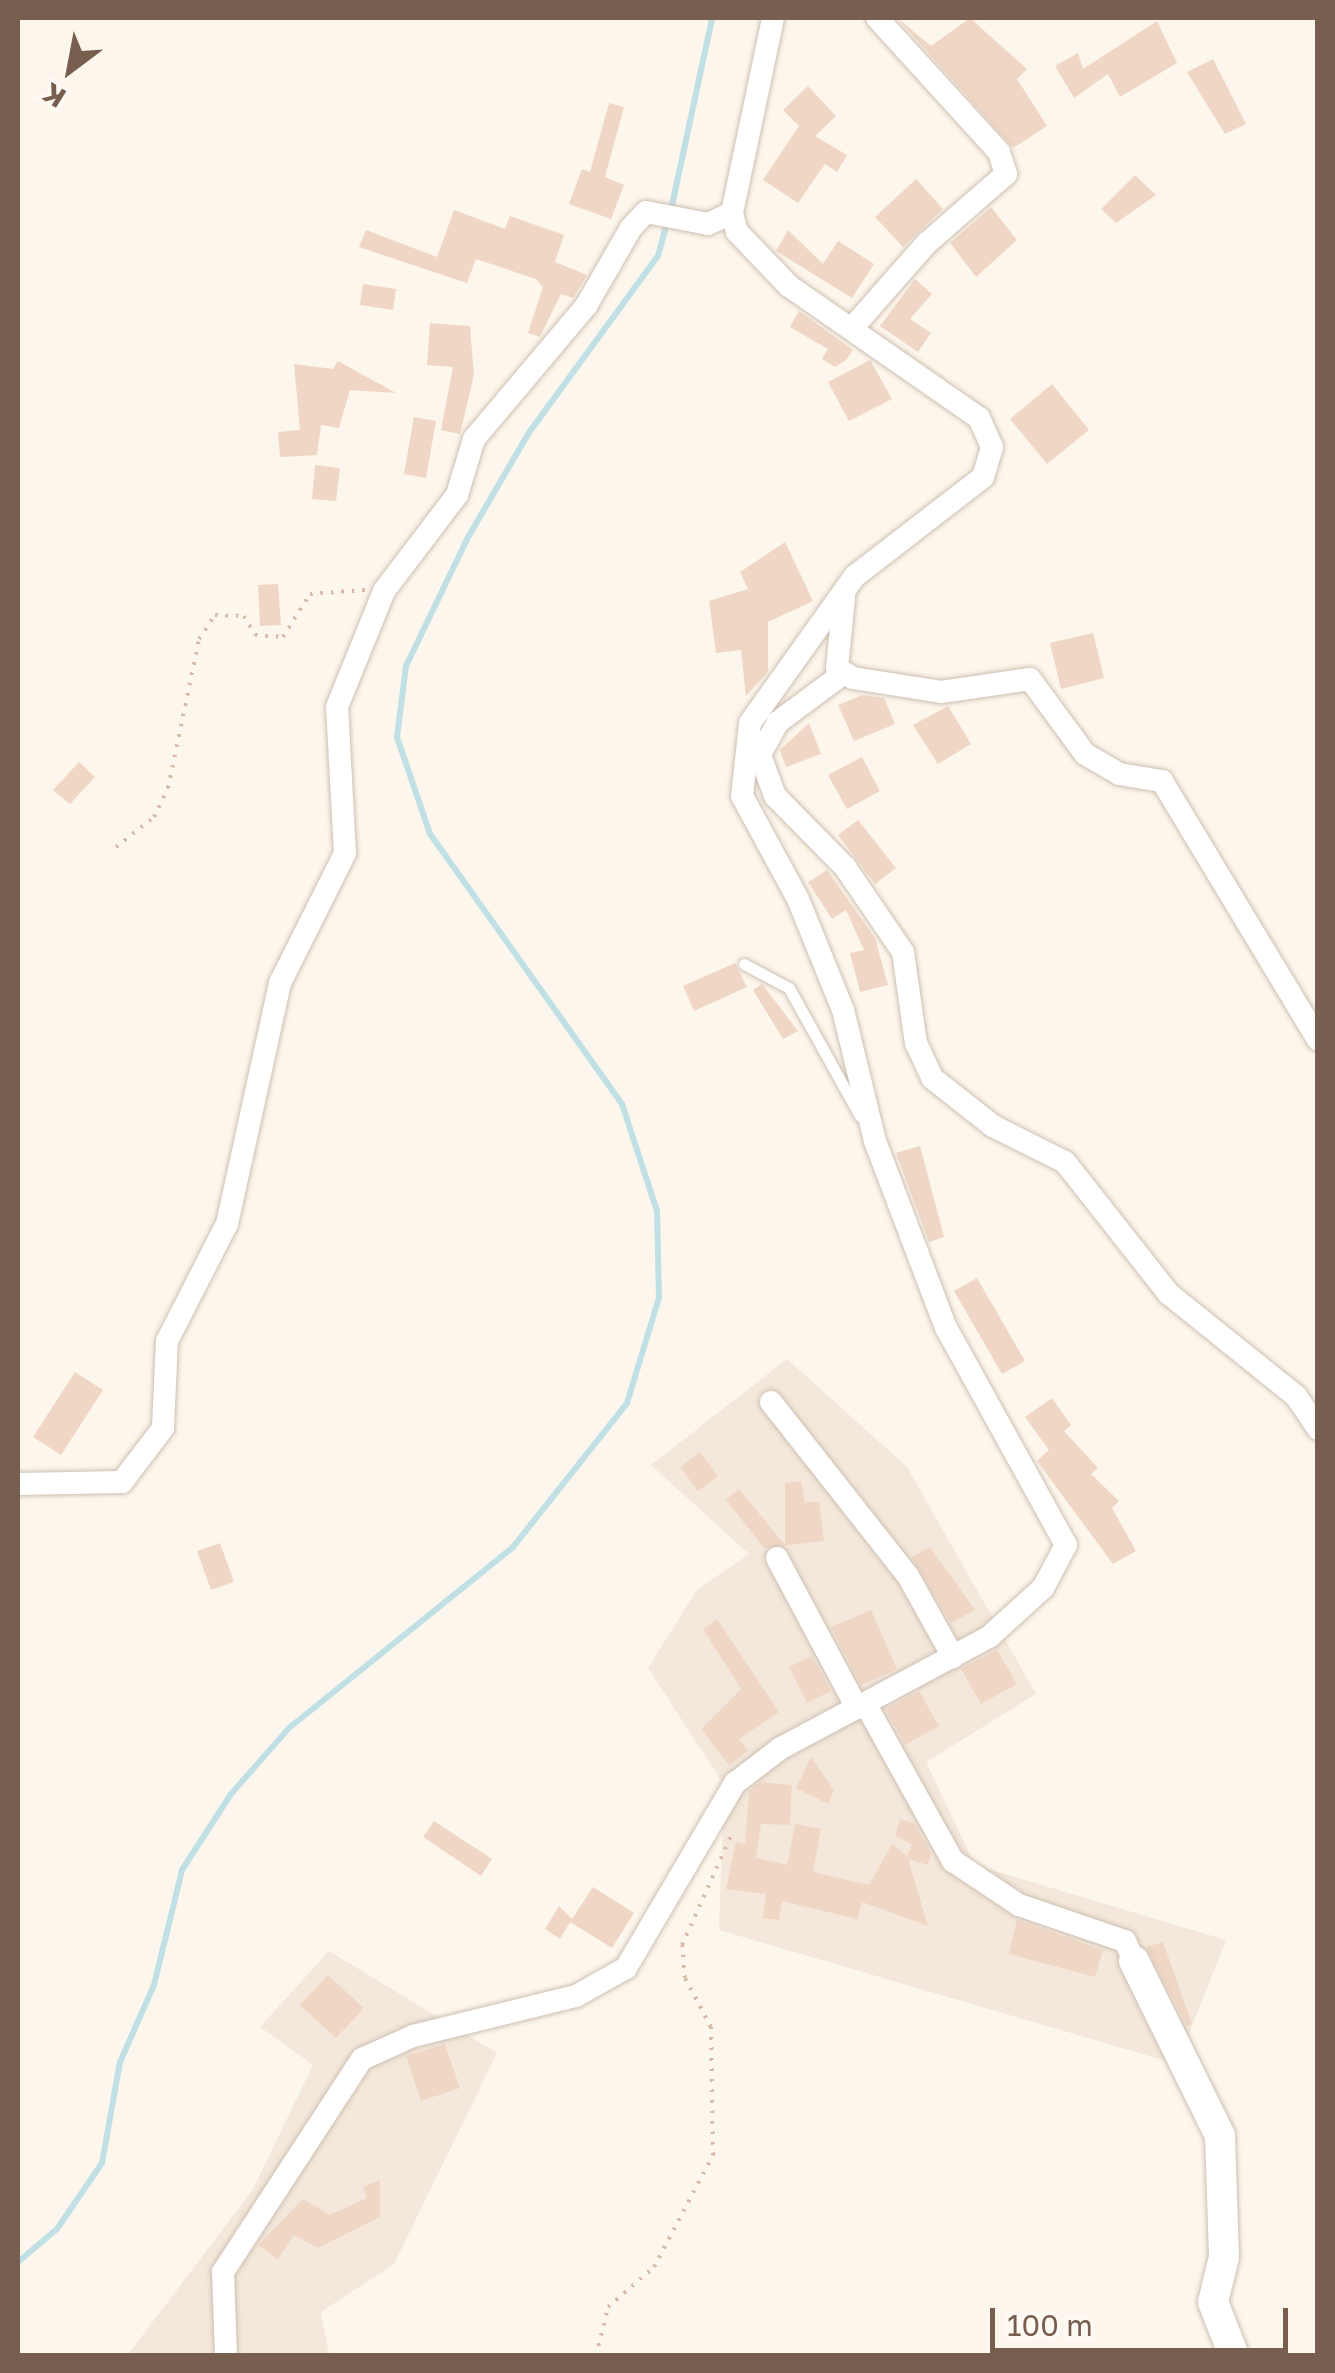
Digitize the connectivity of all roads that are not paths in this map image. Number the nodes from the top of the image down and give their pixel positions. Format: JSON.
{"nodes":[{"id":1,"x":772,"y":18,"type":"edge"},
{"id":2,"x":877,"y":18,"type":"edge"},
{"id":3,"x":732,"y":213,"type":"junction"},
{"id":4,"x":854,"y":326,"type":"junction"},
{"id":5,"x":844,"y":593,"type":"junction"},
{"id":6,"x":844,"y":672,"type":"junction"},
{"id":7,"x":744,"y":964,"type":"dead end"},
{"id":8,"x":1318,"y":1040,"type":"edge"},
{"id":9,"x":874,"y":1142,"type":"junction"},
{"id":10,"x":771,"y":1402,"type":"dead end"},
{"id":11,"x":1318,"y":1429,"type":"edge"},
{"id":12,"x":18,"y":1484,"type":"edge"},
{"id":13,"x":777,"y":1558,"type":"dead end"},
{"id":14,"x":952,"y":1657,"type":"junction"},
{"id":15,"x":862,"y":1707,"type":"junction"},
{"id":16,"x":1134,"y":1961,"type":"joint"},
{"id":17,"x":226,"y":2356,"type":"edge"},
{"id":18,"x":1234,"y":2356,"type":"edge"}],
"edges":[{"from":1,"to":3,"type":"street"},
{"from":2,"to":4,"type":"street"},
{"from":3,"to":4,"type":"street"},
{"from":3,"to":12,"type":"street"},
{"from":4,"to":5,"type":"street"},
{"from":5,"to":6,"type":"street"},
{"from":5,"to":9,"type":"street"},
{"from":6,"to":8,"type":"street"},
{"from":6,"to":11,"type":"street"},
{"from":7,"to":9,"type":"lane"},
{"from":9,"to":14,"type":"street"},
{"from":10,"to":14,"type":"street"},
{"from":13,"to":15,"type":"street"},
{"from":14,"to":15,"type":"street"},
{"from":15,"to":16,"type":"street"},
{"from":15,"to":17,"type":"street"},
{"from":16,"to":18,"type":"street"}]}
